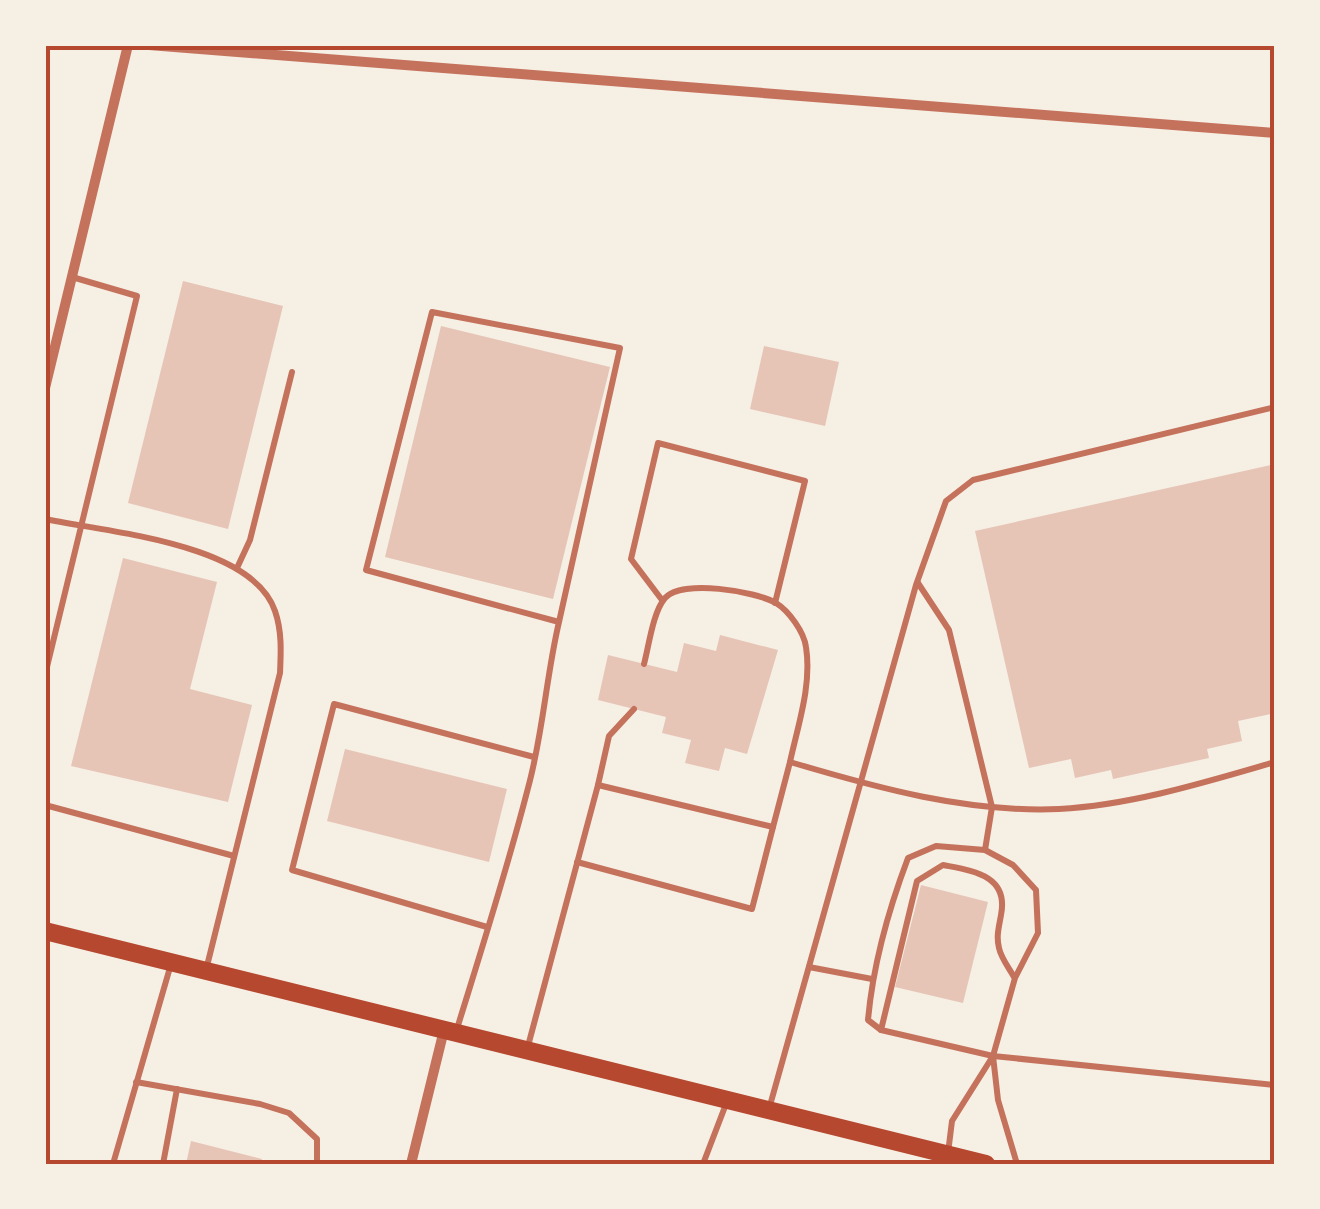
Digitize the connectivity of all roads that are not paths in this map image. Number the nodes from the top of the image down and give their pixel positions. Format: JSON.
{"nodes":[{"id":1,"x":128,"y":45,"type":"edge"},
{"id":2,"x":149,"y":45,"type":"edge"},
{"id":3,"x":1275,"y":133,"type":"edge"},
{"id":4,"x":72,"y":278,"type":"junction"},
{"id":5,"x":292,"y":372,"type":"dead end"},
{"id":6,"x":45,"y":388,"type":"edge"},
{"id":7,"x":1275,"y":407,"type":"edge"},
{"id":8,"x":45,"y":519,"type":"edge"},
{"id":9,"x":81,"y":527,"type":"junction"},
{"id":10,"x":237,"y":568,"type":"junction"},
{"id":11,"x":918,"y":582,"type":"junction"},
{"id":12,"x":662,"y":600,"type":"junction"},
{"id":13,"x":775,"y":602,"type":"junction"},
{"id":14,"x":559,"y":622,"type":"junction"},
{"id":15,"x":644,"y":664,"type":"dead end"},
{"id":16,"x":45,"y":675,"type":"edge"},
{"id":17,"x":634,"y":709,"type":"dead end"},
{"id":18,"x":534,"y":757,"type":"junction"},
{"id":19,"x":790,"y":762,"type":"junction"},
{"id":20,"x":1275,"y":762,"type":"edge"},
{"id":21,"x":861,"y":783,"type":"junction"},
{"id":22,"x":598,"y":784,"type":"junction"},
{"id":23,"x":45,"y":804,"type":"edge"},
{"id":24,"x":992,"y":807,"type":"junction"},
{"id":25,"x":773,"y":828,"type":"junction"},
{"id":26,"x":985,"y":850,"type":"junction"},
{"id":27,"x":234,"y":856,"type":"junction"},
{"id":28,"x":577,"y":862,"type":"junction"},
{"id":29,"x":487,"y":927,"type":"junction"},
{"id":30,"x":45,"y":931,"type":"edge"},
{"id":31,"x":171,"y":962,"type":"junction"},
{"id":32,"x":809,"y":966,"type":"junction"},
{"id":33,"x":206,"y":971,"type":"junction"},
{"id":34,"x":1014,"y":978,"type":"junction"},
{"id":35,"x":872,"y":979,"type":"junction"},
{"id":36,"x":881,"y":1030,"type":"junction"},
{"id":37,"x":450,"y":1032,"type":"junction"},
{"id":38,"x":527,"y":1051,"type":"junction"},
{"id":39,"x":993,"y":1056,"type":"junction"},
{"id":40,"x":136,"y":1082,"type":"junction"},
{"id":41,"x":1275,"y":1085,"type":"edge"},
{"id":42,"x":178,"y":1089,"type":"junction"},
{"id":43,"x":727,"y":1100,"type":"junction"},
{"id":44,"x":768,"y":1110,"type":"junction"},
{"id":45,"x":950,"y":1160,"type":"edge"},
{"id":46,"x":112,"y":1164,"type":"edge"},
{"id":47,"x":163,"y":1164,"type":"edge"},
{"id":48,"x":316,"y":1164,"type":"edge"},
{"id":49,"x":411,"y":1164,"type":"edge"},
{"id":50,"x":704,"y":1164,"type":"edge"},
{"id":51,"x":986,"y":1164,"type":"edge"},
{"id":52,"x":1017,"y":1164,"type":"edge"}],
"edges":[{"from":1,"to":4,"type":"street"},
{"from":2,"to":3,"type":"street"},
{"from":4,"to":6,"type":"street"},
{"from":4,"to":9,"type":"lane"},
{"from":5,"to":10,"type":"lane"},
{"from":7,"to":11,"type":"lane"},
{"from":8,"to":9,"type":"lane"},
{"from":9,"to":10,"type":"lane"},
{"from":9,"to":16,"type":"lane"},
{"from":10,"to":27,"type":"lane"},
{"from":11,"to":21,"type":"lane"},
{"from":11,"to":24,"type":"lane"},
{"from":12,"to":13,"type":"lane"},
{"from":12,"to":13,"type":"lane"},
{"from":12,"to":15,"type":"lane"},
{"from":13,"to":19,"type":"lane"},
{"from":14,"to":14,"type":"lane"},
{"from":14,"to":18,"type":"lane"},
{"from":17,"to":22,"type":"lane"},
{"from":18,"to":29,"type":"lane"},
{"from":18,"to":29,"type":"lane"},
{"from":19,"to":21,"type":"lane"},
{"from":19,"to":25,"type":"lane"},
{"from":20,"to":24,"type":"lane"},
{"from":21,"to":24,"type":"lane"},
{"from":21,"to":32,"type":"lane"},
{"from":22,"to":25,"type":"lane"},
{"from":22,"to":28,"type":"lane"},
{"from":23,"to":27,"type":"lane"},
{"from":24,"to":26,"type":"lane"},
{"from":25,"to":28,"type":"lane"},
{"from":26,"to":34,"type":"lane"},
{"from":26,"to":35,"type":"lane"},
{"from":27,"to":33,"type":"lane"},
{"from":28,"to":38,"type":"lane"},
{"from":29,"to":37,"type":"lane"},
{"from":30,"to":31,"type":"main road"},
{"from":31,"to":33,"type":"main road"},
{"from":31,"to":40,"type":"lane"},
{"from":32,"to":35,"type":"lane"},
{"from":32,"to":44,"type":"lane"},
{"from":33,"to":37,"type":"main road"},
{"from":34,"to":36,"type":"lane"},
{"from":34,"to":39,"type":"lane"},
{"from":35,"to":36,"type":"lane"},
{"from":36,"to":39,"type":"lane"},
{"from":37,"to":38,"type":"main road"},
{"from":37,"to":49,"type":"street"},
{"from":38,"to":43,"type":"main road"},
{"from":39,"to":41,"type":"lane"},
{"from":39,"to":45,"type":"lane"},
{"from":39,"to":52,"type":"lane"},
{"from":40,"to":42,"type":"lane"},
{"from":40,"to":46,"type":"lane"},
{"from":42,"to":47,"type":"lane"},
{"from":42,"to":48,"type":"lane"},
{"from":43,"to":44,"type":"main road"},
{"from":43,"to":50,"type":"lane"},
{"from":44,"to":45,"type":"main road"},
{"from":45,"to":51,"type":"main road"}]}
